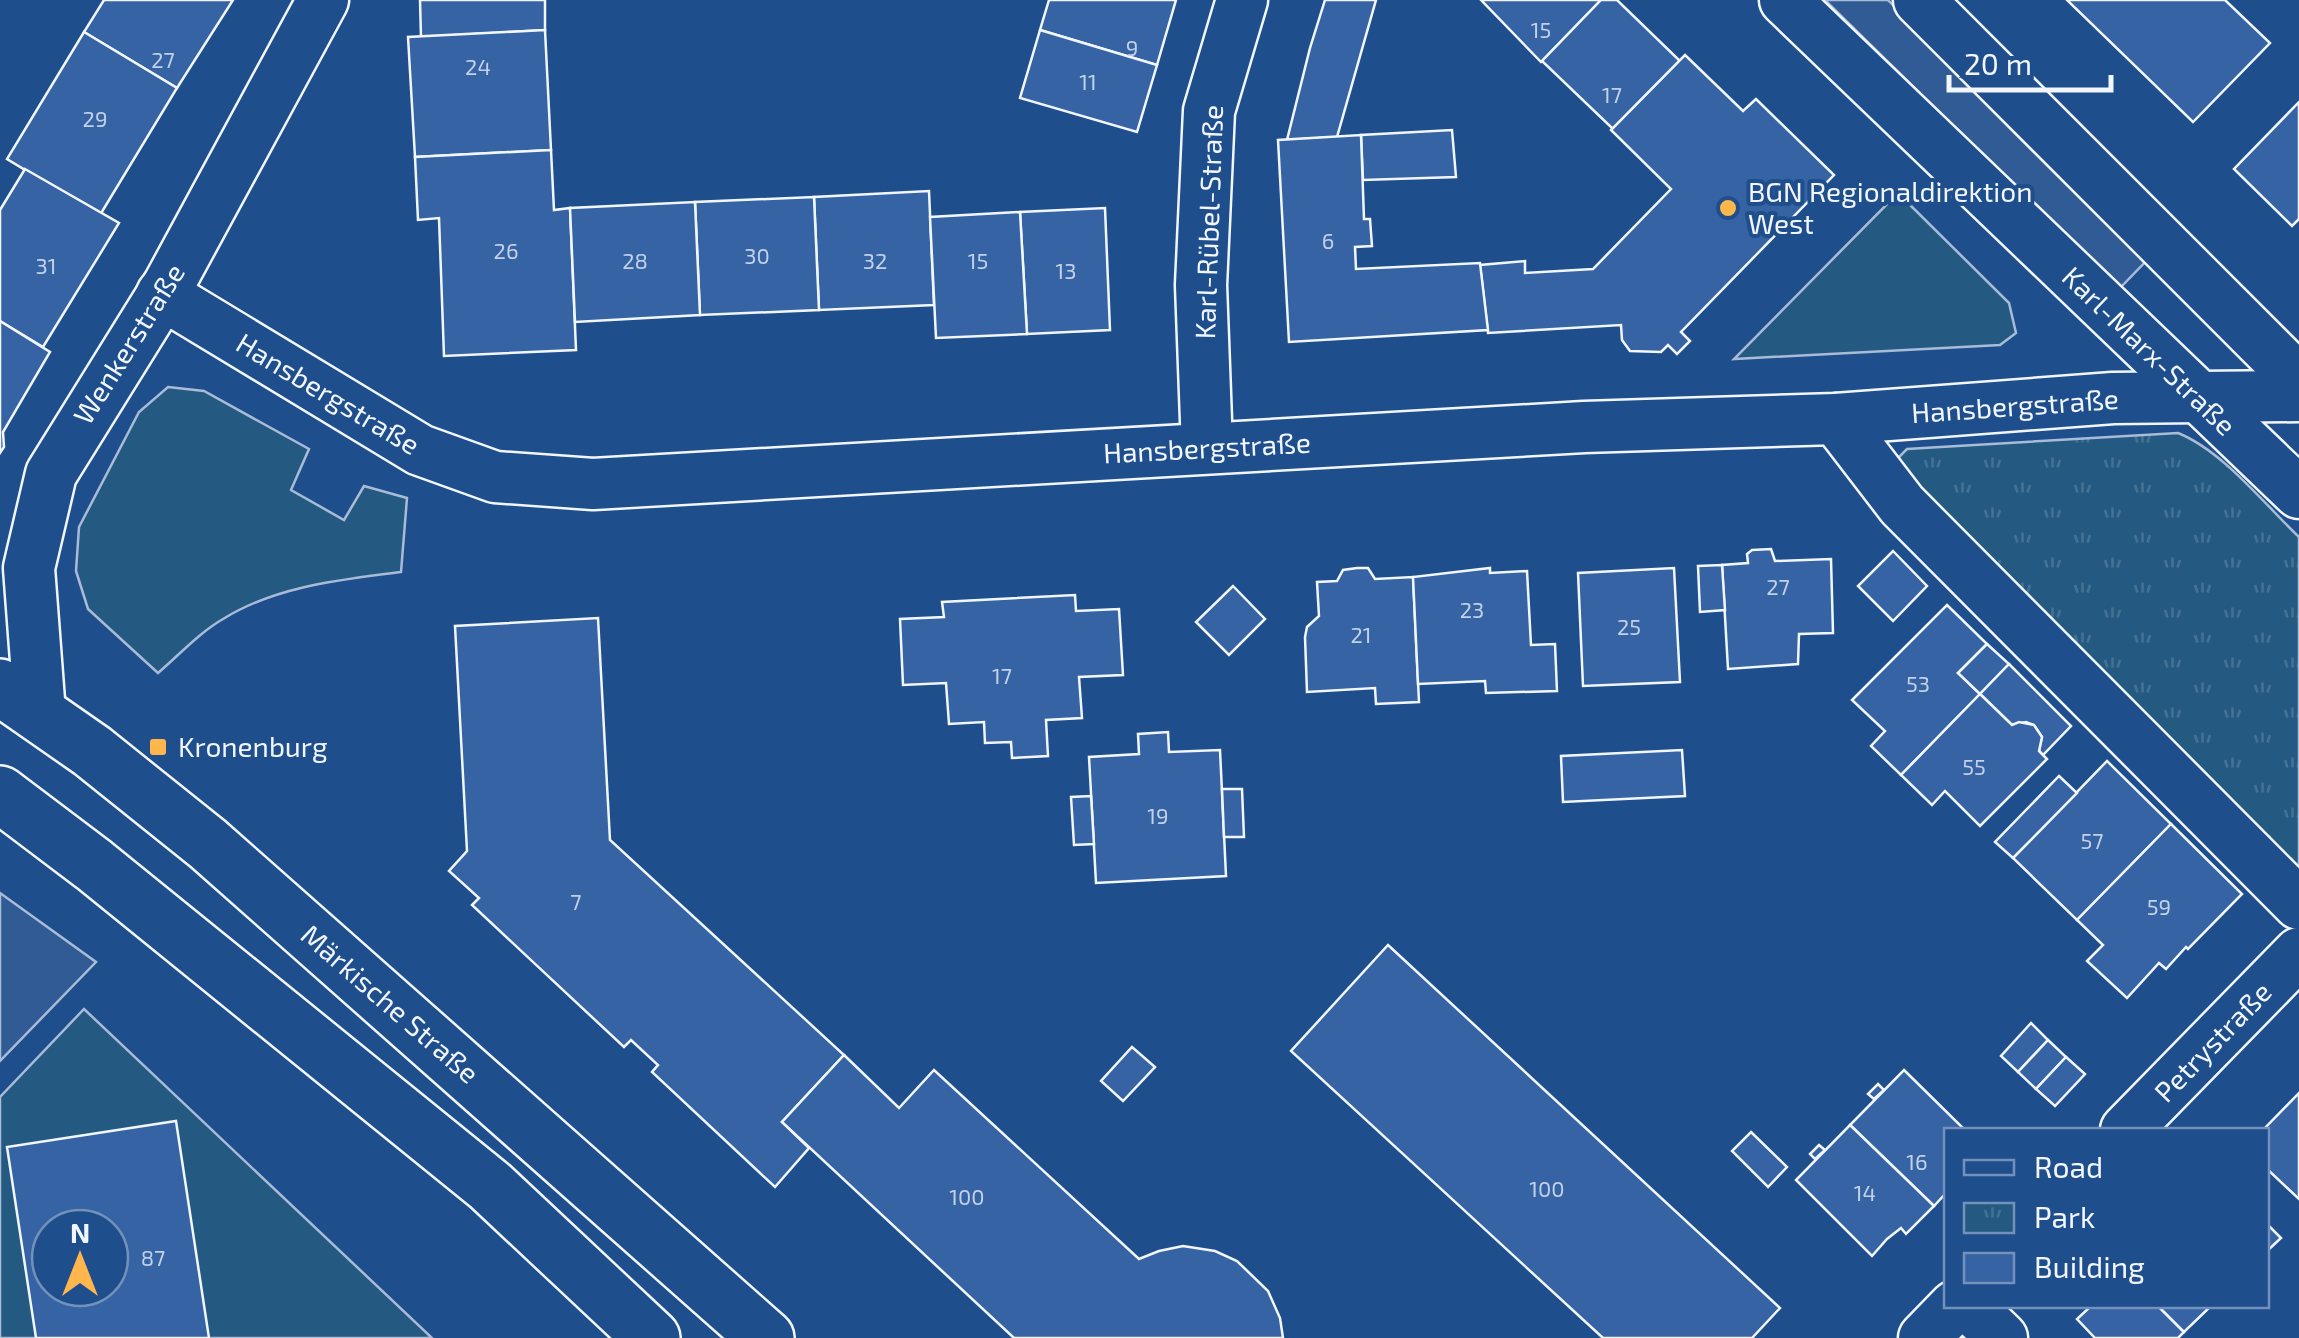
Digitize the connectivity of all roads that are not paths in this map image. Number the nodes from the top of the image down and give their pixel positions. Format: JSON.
{"nodes":[{"id":1,"x":323,"y":0,"type":"edge"},
{"id":2,"x":1242,"y":0,"type":"edge"},
{"id":3,"x":1785,"y":0,"type":"edge"},
{"id":4,"x":1920,"y":0,"type":"edge"},
{"id":5,"x":162,"y":294,"type":"junction"},
{"id":6,"x":2299,"y":380,"type":"edge"},
{"id":7,"x":2299,"y":396,"type":"edge"},
{"id":8,"x":2198,"y":398,"type":"junction"},
{"id":9,"x":1836,"y":419,"type":"junction"},
{"id":10,"x":1207,"y":448,"type":"junction"},
{"id":11,"x":2299,"y":492,"type":"edge"},
{"id":12,"x":20,"y":700,"type":"edge"},
{"id":13,"x":0,"y":794,"type":"edge"},
{"id":14,"x":2299,"y":904,"type":"edge"},
{"id":15,"x":2299,"y":953,"type":"edge"},
{"id":16,"x":2128,"y":1128,"type":"edge"},
{"id":17,"x":1954,"y":1308,"type":"edge"},
{"id":18,"x":1970,"y":1308,"type":"edge"},
{"id":19,"x":652,"y":1338,"type":"edge"},
{"id":20,"x":766,"y":1338,"type":"edge"},
{"id":21,"x":1924,"y":1338,"type":"edge"},
{"id":22,"x":2002,"y":1338,"type":"edge"}],
"edges":[{"from":1,"to":5,"type":"street","name":"Wenkerstraße"},
{"from":2,"to":10,"type":"street","name":"Karl-Rübel-Straße"},
{"from":3,"to":8,"type":"street","name":"Karl-Marx-Straße"},
{"from":4,"to":6,"type":"street"},
{"from":5,"to":10,"type":"street","name":"Hansbergstraße"},
{"from":5,"to":12,"type":"street","name":"Wenkerstraße"},
{"from":7,"to":8,"type":"street","name":"Hansbergstraße"},
{"from":8,"to":9,"type":"street","name":"Hansbergstraße"},
{"from":8,"to":11,"type":"street","name":"Karl-Marx-Straße"},
{"from":9,"to":10,"type":"street","name":"Hansbergstraße"},
{"from":9,"to":14,"type":"street"},
{"from":12,"to":20,"type":"main road","name":"Märkische Straße"},
{"from":13,"to":19,"type":"main road"},
{"from":15,"to":16,"type":"street","name":"Petrystraße"},
{"from":17,"to":21,"type":"street"},
{"from":18,"to":22,"type":"street"}]}
